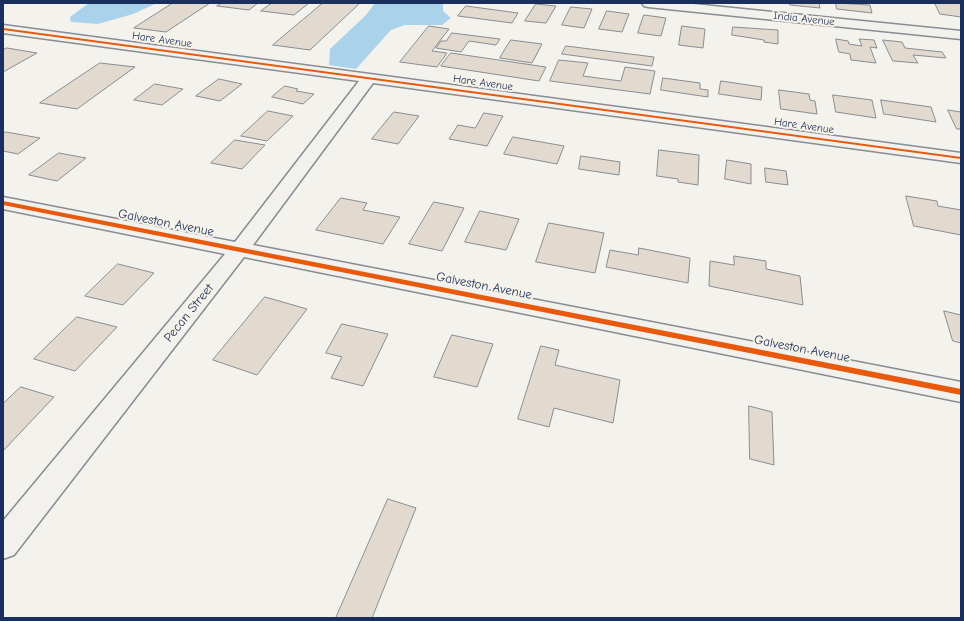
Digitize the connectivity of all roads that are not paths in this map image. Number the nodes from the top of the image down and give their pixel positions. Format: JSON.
{"nodes":[{"id":1,"x":648,"y":3,"type":"edge"},
{"id":2,"x":3,"y":29,"type":"edge"},
{"id":3,"x":961,"y":35,"type":"edge"},
{"id":4,"x":368,"y":78,"type":"junction"},
{"id":5,"x":961,"y":158,"type":"edge"},
{"id":6,"x":3,"y":203,"type":"edge"},
{"id":7,"x":240,"y":249,"type":"junction"},
{"id":8,"x":961,"y":392,"type":"edge"},
{"id":9,"x":3,"y":544,"type":"edge"}],
"edges":[{"from":1,"to":3,"type":"street","name":"India Avenue"},
{"from":2,"to":4,"type":"street","name":"Hare Avenue"},
{"from":4,"to":5,"type":"street","name":"Hare Avenue"},
{"from":4,"to":7,"type":"street","name":"Pecan Street"},
{"from":6,"to":7,"type":"street","name":"Galveston Avenue"},
{"from":7,"to":8,"type":"street","name":"Galveston Avenue"},
{"from":7,"to":9,"type":"street","name":"Pecan Street"}]}
